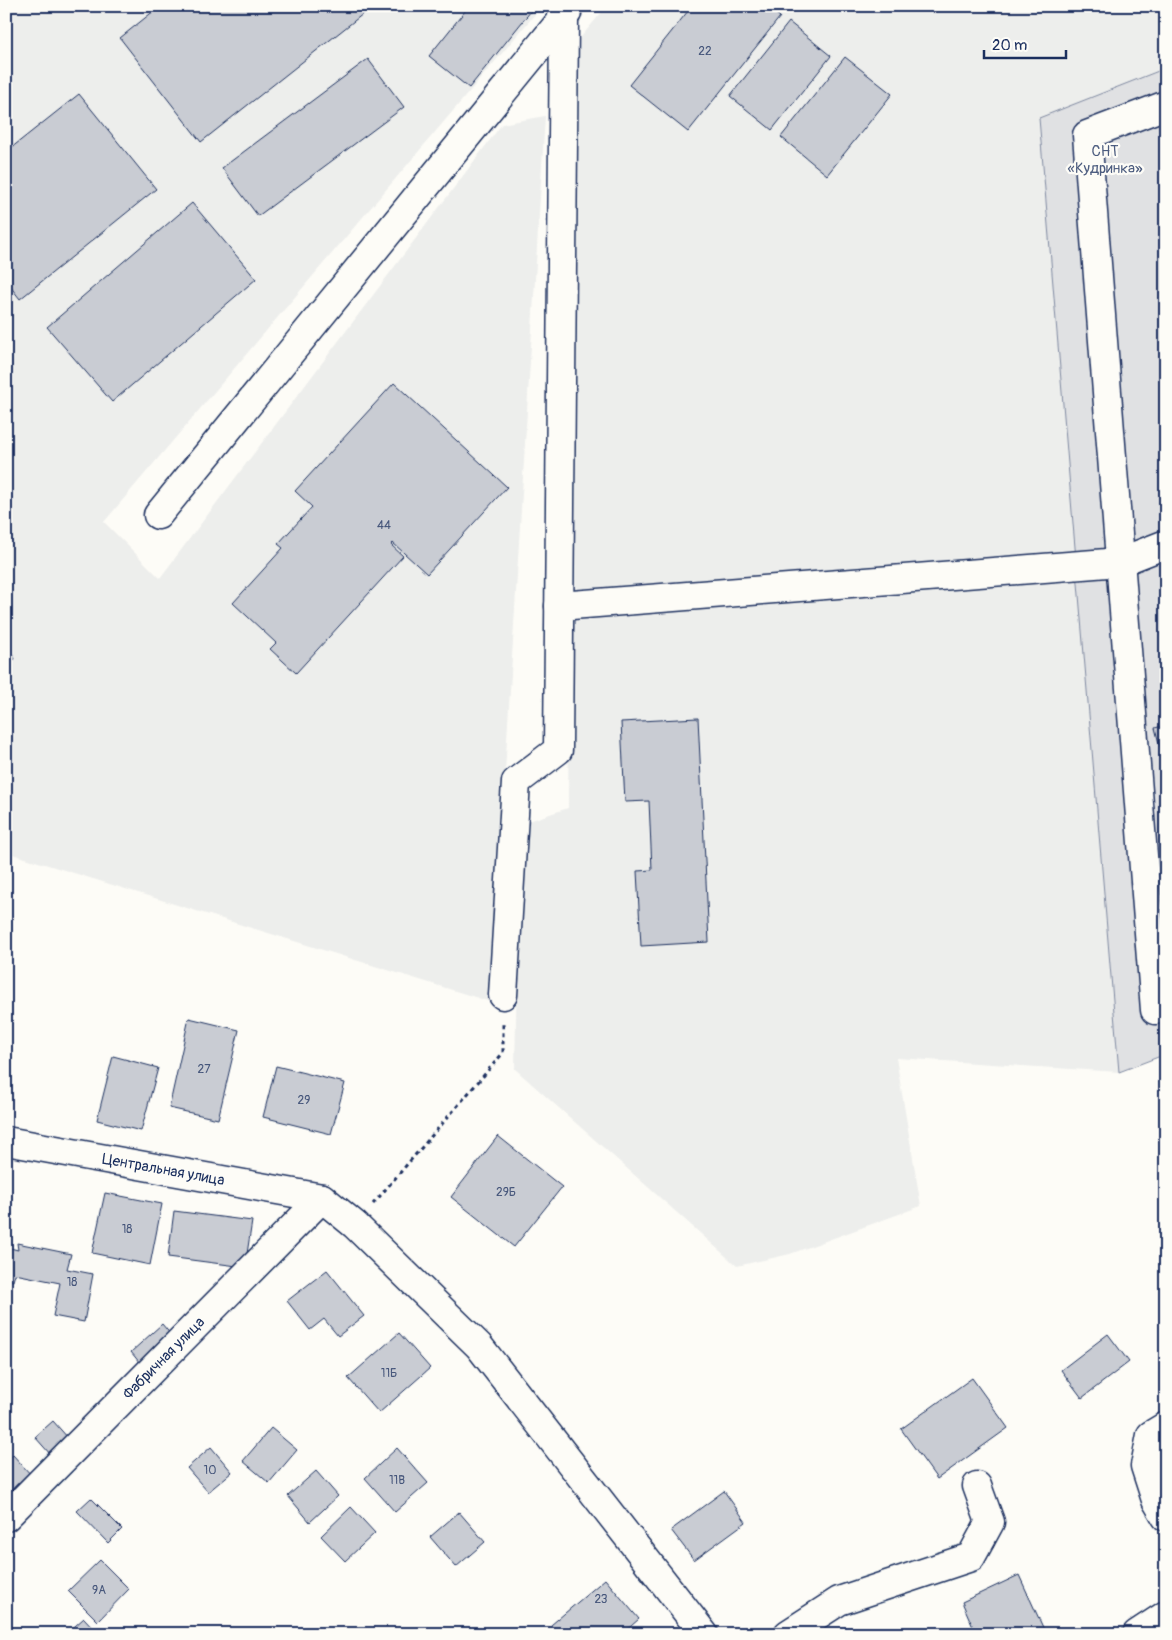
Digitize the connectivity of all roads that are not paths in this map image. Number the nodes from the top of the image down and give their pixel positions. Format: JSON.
{"nodes":[{"id":1,"x":568,"y":12,"type":"edge"},
{"id":2,"x":1166,"y":105,"type":"edge"},
{"id":3,"x":158,"y":514,"type":"dead end"},
{"id":4,"x":1166,"y":544,"type":"edge"},
{"id":5,"x":1120,"y":562,"type":"junction"},
{"id":6,"x":559,"y":606,"type":"junction"},
{"id":7,"x":503,"y":995,"type":"road end"},
{"id":8,"x":1166,"y":1006,"type":"edge"},
{"id":9,"x":6,"y":1141,"type":"edge"},
{"id":10,"x":322,"y":1198,"type":"junction"},
{"id":11,"x":1166,"y":1426,"type":"edge"},
{"id":12,"x":977,"y":1486,"type":"dead end"},
{"id":13,"x":1166,"y":1517,"type":"edge"},
{"id":14,"x":6,"y":1518,"type":"edge"},
{"id":15,"x":1166,"y":1615,"type":"edge"},
{"id":16,"x":704,"y":1634,"type":"edge"},
{"id":17,"x":788,"y":1634,"type":"edge"},
{"id":18,"x":1137,"y":1634,"type":"edge"}],
"edges":[{"from":1,"to":3,"type":"street"},
{"from":1,"to":6,"type":"street"},
{"from":2,"to":5,"type":"street"},
{"from":4,"to":5,"type":"street"},
{"from":5,"to":6,"type":"street"},
{"from":5,"to":8,"type":"street"},
{"from":6,"to":7,"type":"street"},
{"from":9,"to":10,"type":"street","name":"Центральная улица"},
{"from":10,"to":14,"type":"street","name":"Фабричная улица"},
{"from":10,"to":16,"type":"street"},
{"from":11,"to":13,"type":"street"},
{"from":12,"to":17,"type":"street"},
{"from":15,"to":18,"type":"street"}]}
